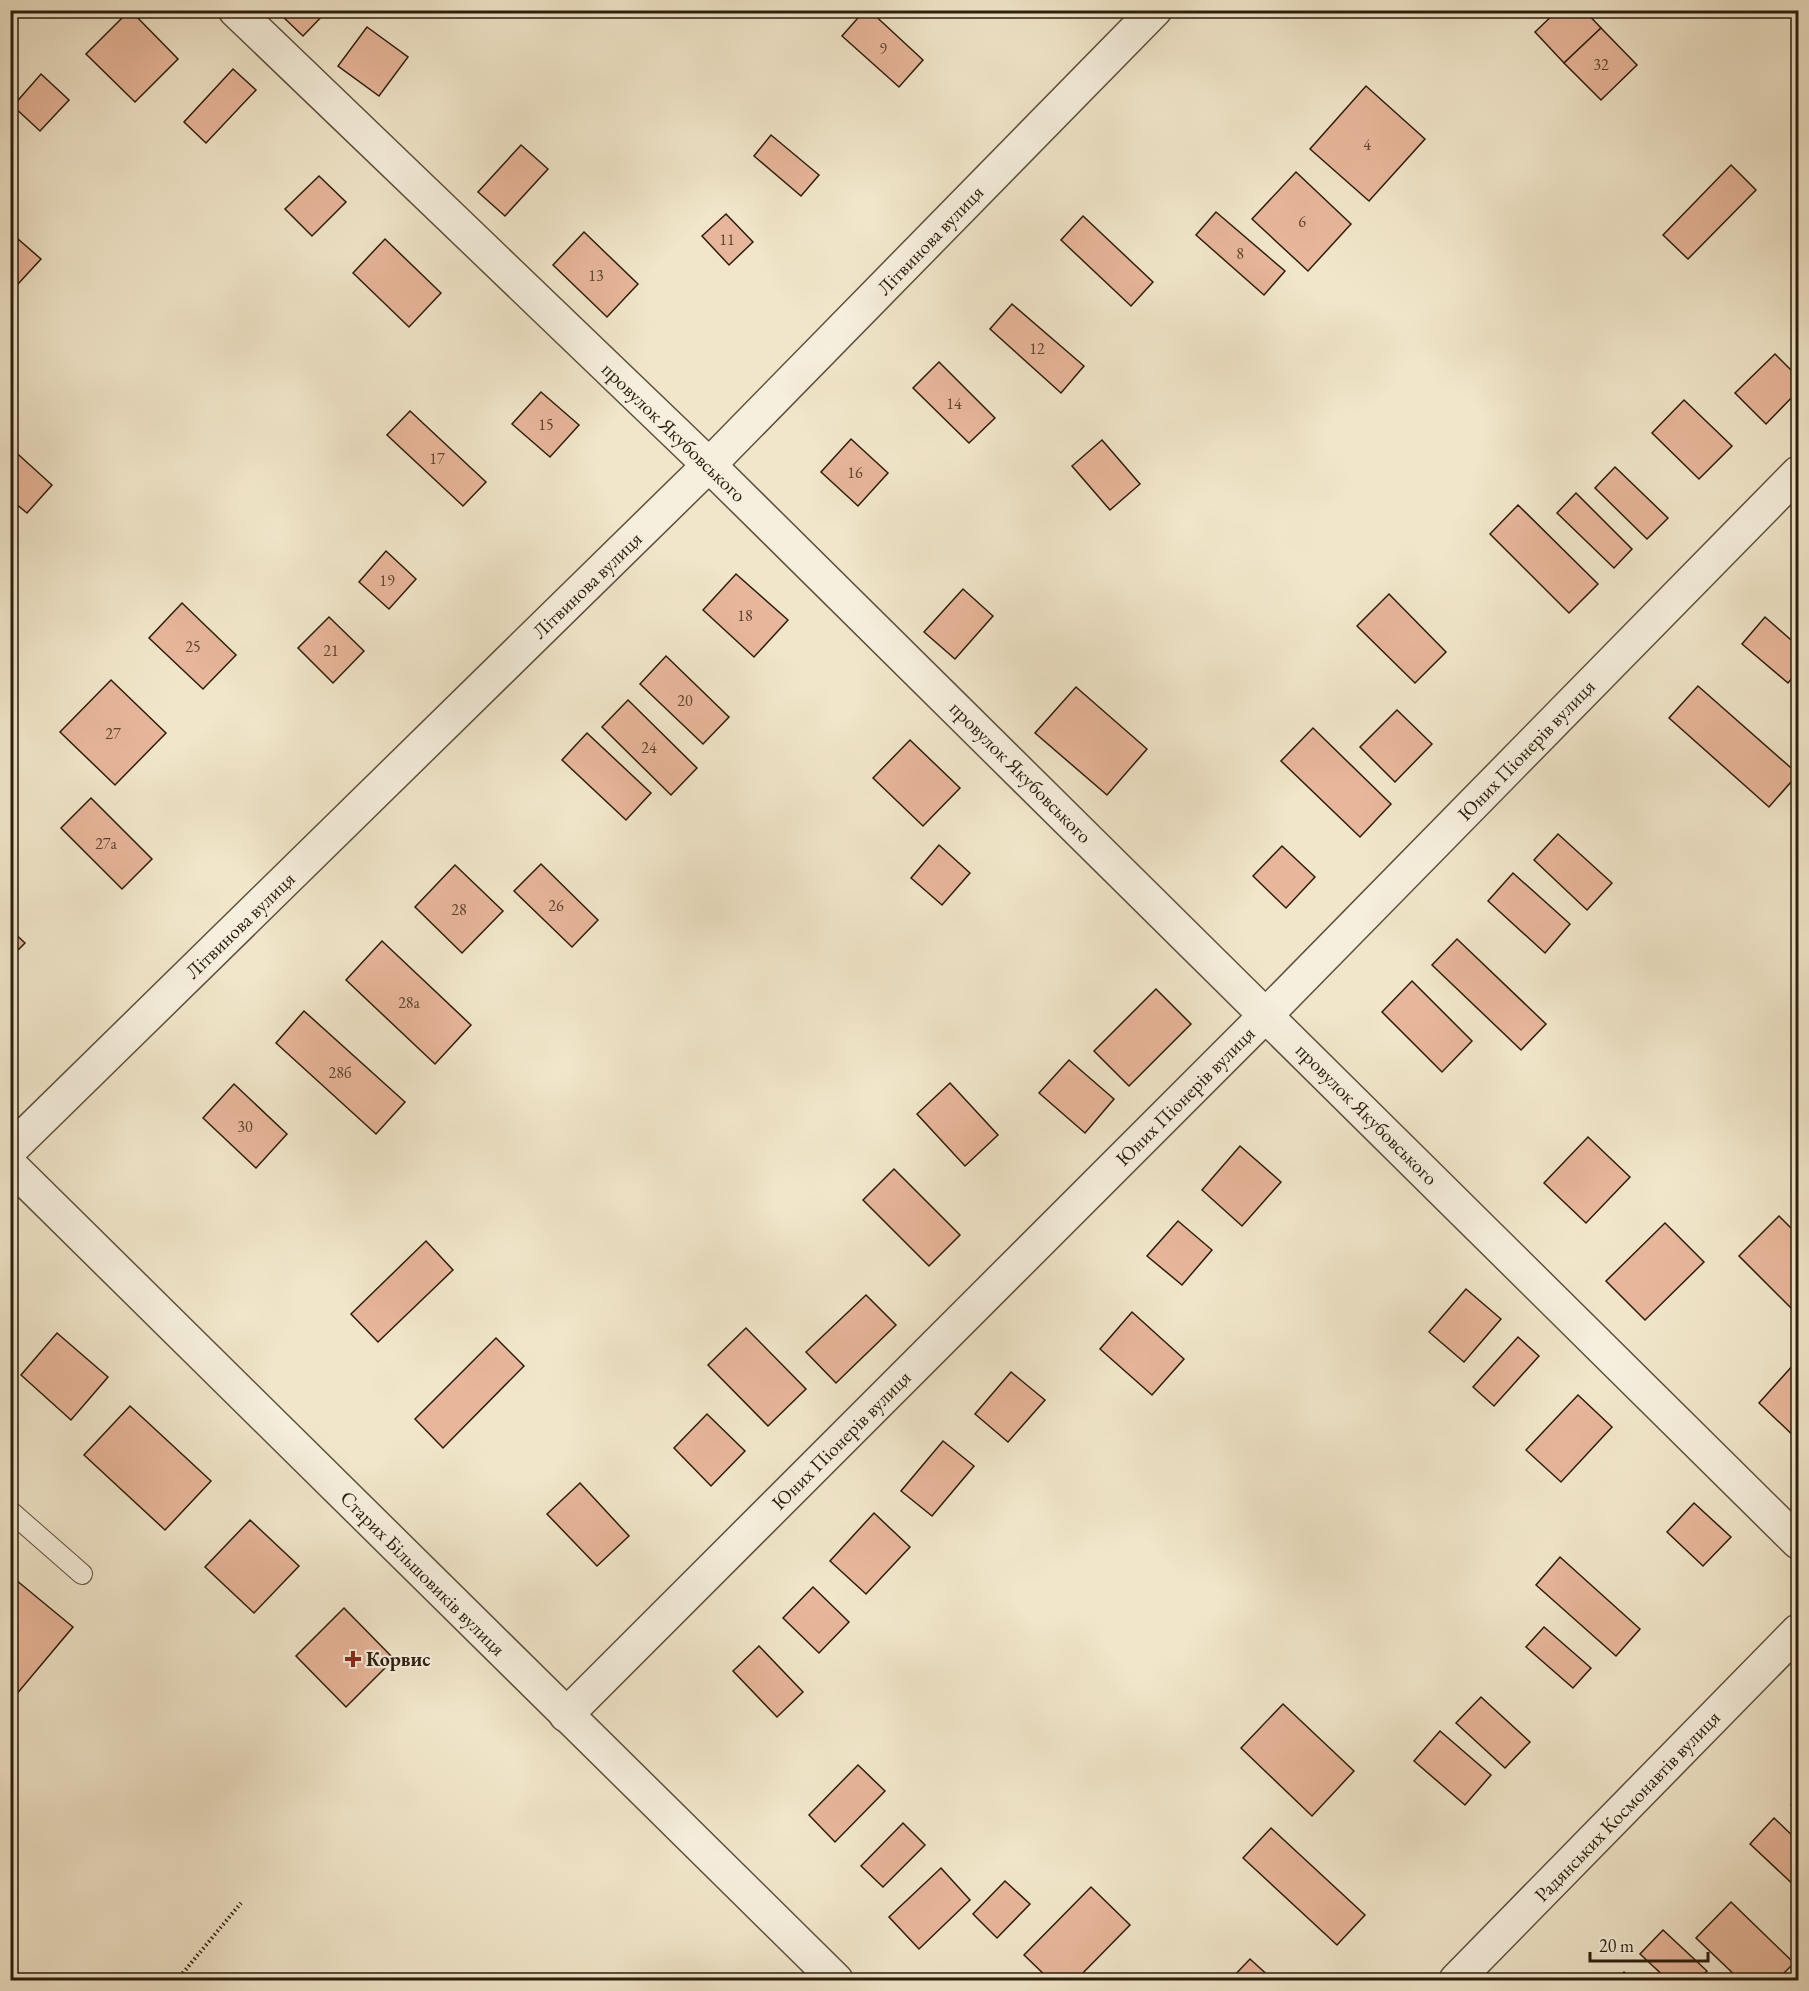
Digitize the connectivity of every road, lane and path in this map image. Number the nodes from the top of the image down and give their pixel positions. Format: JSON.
{"nodes":[{"id":1,"x":235,"y":10,"type":"edge"},
{"id":2,"x":1155,"y":10,"type":"edge"},
{"id":3,"x":709,"y":465,"type":"junction"},
{"id":4,"x":1798,"y":473,"type":"edge"},
{"id":5,"x":1267,"y":1014,"type":"junction"},
{"id":6,"x":10,"y":1150,"type":"edge"},
{"id":7,"x":10,"y":1165,"type":"edge"},
{"id":8,"x":10,"y":1511,"type":"edge"},
{"id":9,"x":1798,"y":1542,"type":"edge"},
{"id":10,"x":82,"y":1574,"type":"dead end"},
{"id":11,"x":1798,"y":1631,"type":"edge"},
{"id":12,"x":566,"y":1715,"type":"junction"},
{"id":13,"x":241,"y":1904,"type":"dead end"},
{"id":14,"x":177,"y":1980,"type":"edge"},
{"id":15,"x":836,"y":1980,"type":"edge"},
{"id":16,"x":1456,"y":1980,"type":"edge"}],
"edges":[{"from":1,"to":3,"type":"street","name":"провулок Якубовського"},
{"from":2,"to":3,"type":"street","name":"Літвинова вулиця"},
{"from":3,"to":5,"type":"street","name":"провулок Якубовського"},
{"from":3,"to":6,"type":"street","name":"Літвинова вулиця"},
{"from":4,"to":5,"type":"street","name":"Юних Піонерів вулиця"},
{"from":5,"to":9,"type":"street","name":"провулок Якубовського"},
{"from":5,"to":12,"type":"street","name":"Юних Піонерів вулиця"},
{"from":7,"to":12,"type":"street","name":"Старих Більшовиків вулиця"},
{"from":8,"to":10,"type":"lane"},
{"from":11,"to":16,"type":"street","name":"Радянських Космонавтів вулиця"},
{"from":12,"to":15,"type":"street","name":"Старих Більшовиків вулиця"},
{"from":13,"to":14,"type":"path"}]}
